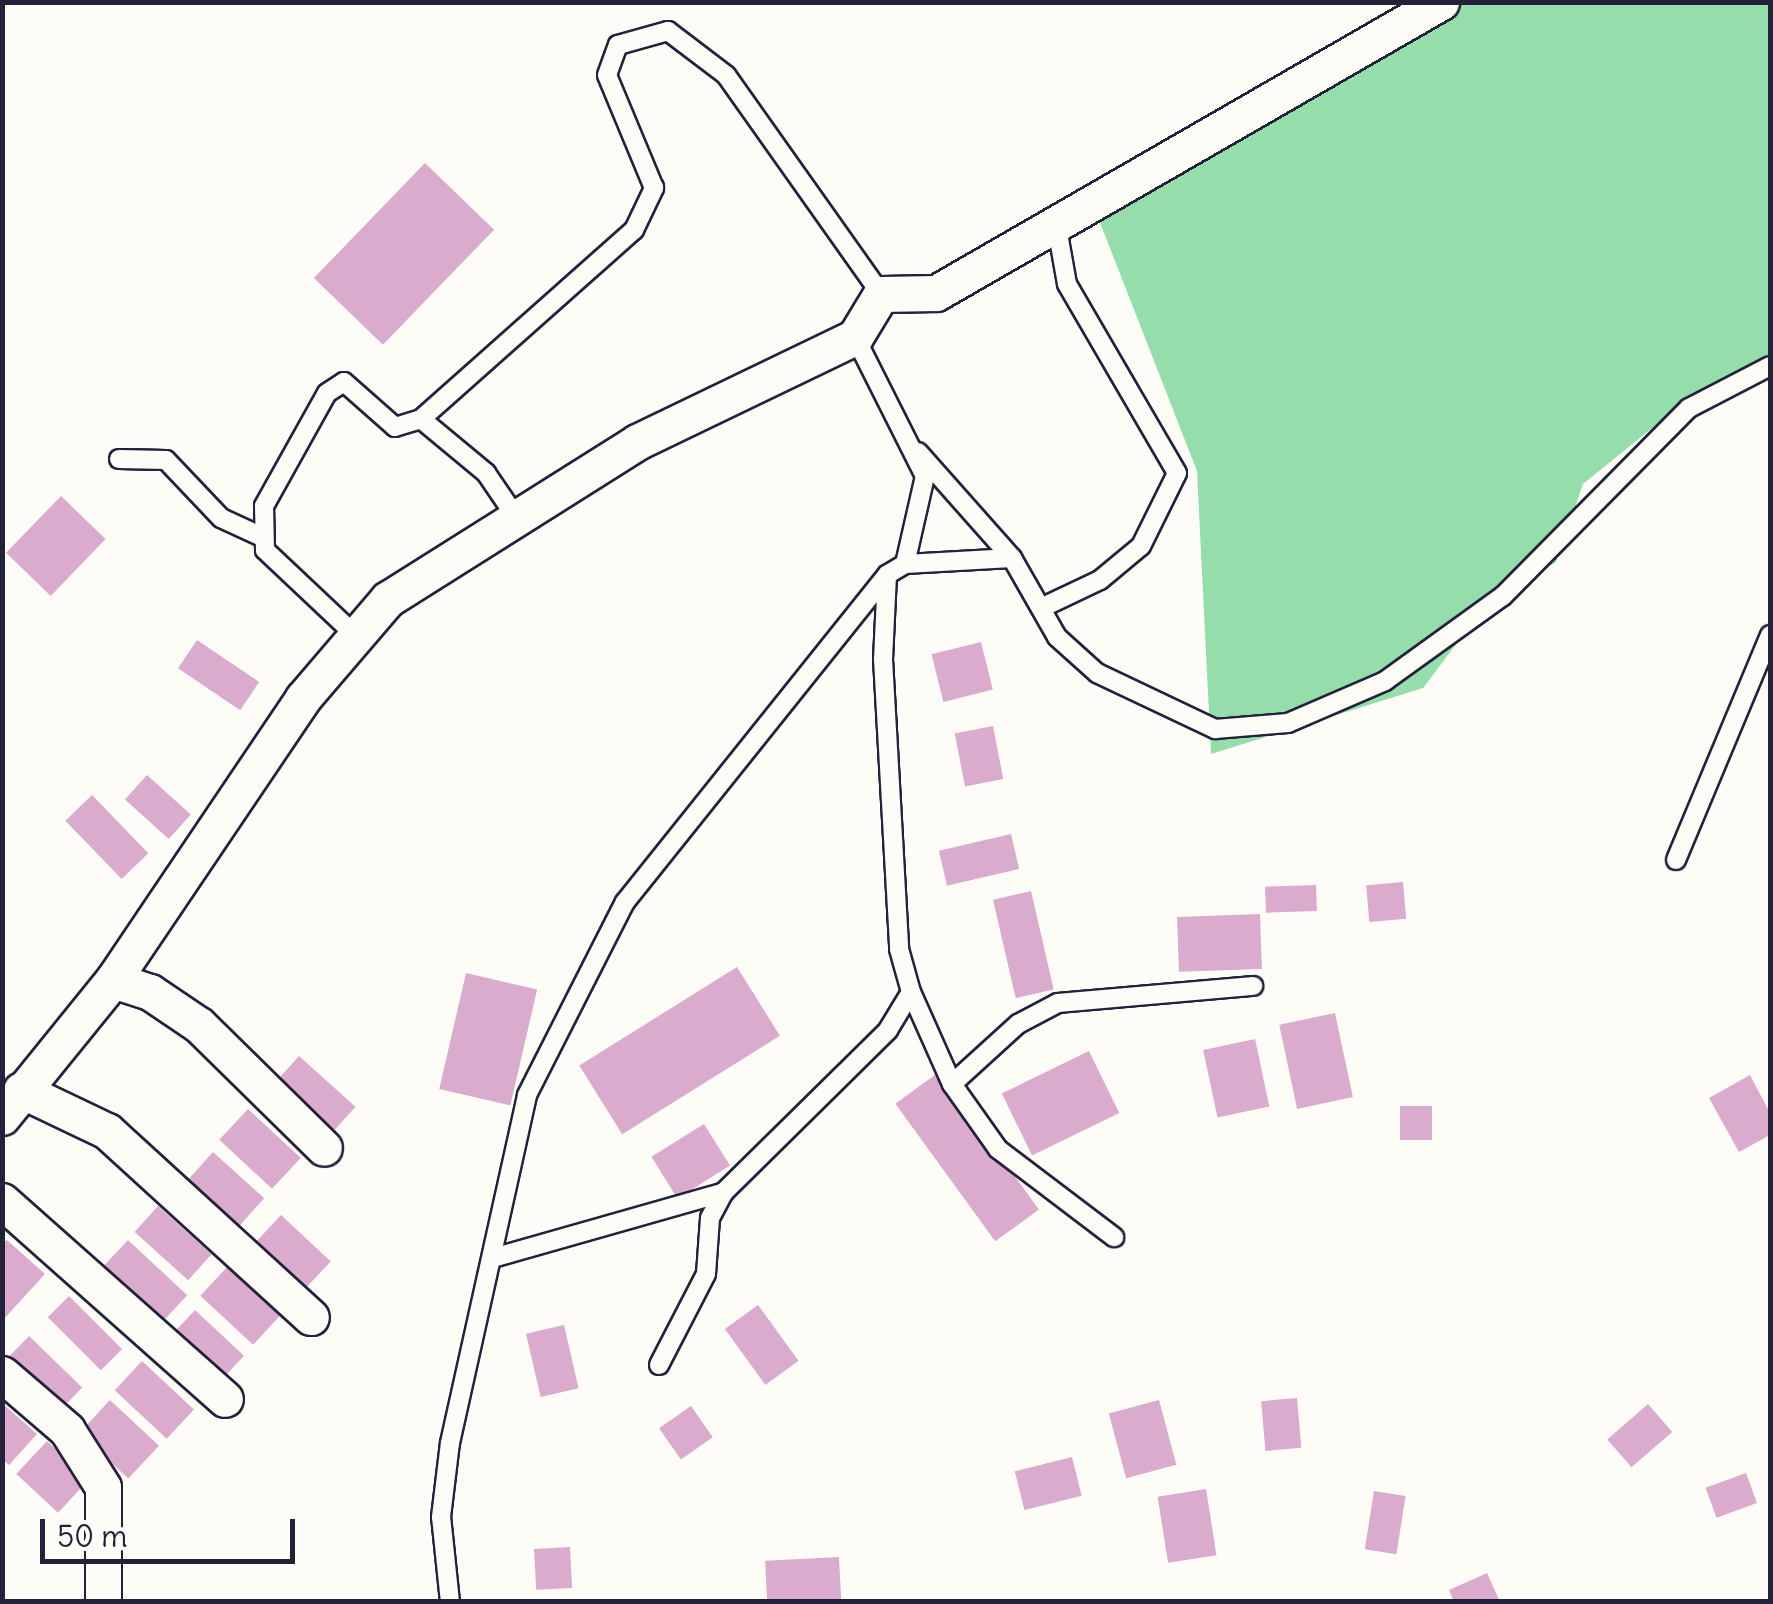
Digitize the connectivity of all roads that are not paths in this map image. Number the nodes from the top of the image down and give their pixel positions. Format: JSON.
{"nodes":[{"id":1,"x":1441,"y":2,"type":"edge"},
{"id":2,"x":1056,"y":221,"type":"junction"},
{"id":3,"x":881,"y":294,"type":"junction"},
{"id":4,"x":855,"y":336,"type":"junction"},
{"id":5,"x":1770,"y":366,"type":"edge"},
{"id":6,"x":422,"y":419,"type":"junction"},
{"id":7,"x":918,"y":452,"type":"junction"},
{"id":8,"x":119,"y":460,"type":"dead end"},
{"id":9,"x":514,"y":514,"type":"junction"},
{"id":10,"x":260,"y":536,"type":"junction"},
{"id":11,"x":1012,"y":558,"type":"junction"},
{"id":12,"x":905,"y":564,"type":"junction"},
{"id":13,"x":886,"y":575,"type":"junction"},
{"id":14,"x":1041,"y":608,"type":"junction"},
{"id":15,"x":353,"y":634,"type":"junction"},
{"id":16,"x":1770,"y":635,"type":"edge"},
{"id":17,"x":1676,"y":860,"type":"dead end"},
{"id":18,"x":112,"y":980,"type":"junction"},
{"id":19,"x":1253,"y":986,"type":"dead end"},
{"id":20,"x":911,"y":992,"type":"junction"},
{"id":21,"x":952,"y":1084,"type":"junction"},
{"id":22,"x":12,"y":1103,"type":"edge"},
{"id":23,"x":324,"y":1148,"type":"dead end"},
{"id":24,"x":724,"y":1192,"type":"junction"},
{"id":25,"x":2,"y":1201,"type":"edge"},
{"id":26,"x":1114,"y":1236,"type":"dead end"},
{"id":27,"x":493,"y":1258,"type":"junction"},
{"id":28,"x":311,"y":1317,"type":"dead end"},
{"id":29,"x":659,"y":1365,"type":"dead end"},
{"id":30,"x":2,"y":1374,"type":"edge"},
{"id":31,"x":225,"y":1399,"type":"dead end"},
{"id":32,"x":104,"y":1602,"type":"edge"},
{"id":33,"x":450,"y":1602,"type":"edge"}],
"edges":[{"from":1,"to":2,"type":"street"},
{"from":2,"to":3,"type":"street"},
{"from":2,"to":14,"type":"lane"},
{"from":3,"to":4,"type":"street"},
{"from":3,"to":6,"type":"lane"},
{"from":4,"to":7,"type":"lane"},
{"from":4,"to":9,"type":"street"},
{"from":5,"to":14,"type":"lane"},
{"from":6,"to":9,"type":"lane"},
{"from":6,"to":10,"type":"lane"},
{"from":7,"to":11,"type":"lane"},
{"from":7,"to":12,"type":"lane"},
{"from":8,"to":10,"type":"lane"},
{"from":9,"to":15,"type":"street"},
{"from":10,"to":15,"type":"lane"},
{"from":11,"to":12,"type":"lane"},
{"from":11,"to":14,"type":"lane"},
{"from":12,"to":13,"type":"lane"},
{"from":13,"to":20,"type":"lane"},
{"from":13,"to":27,"type":"lane"},
{"from":15,"to":18,"type":"street"},
{"from":16,"to":17,"type":"lane"},
{"from":18,"to":22,"type":"street"},
{"from":18,"to":23,"type":"street"},
{"from":19,"to":21,"type":"lane"},
{"from":20,"to":21,"type":"lane"},
{"from":20,"to":24,"type":"lane"},
{"from":21,"to":26,"type":"lane"},
{"from":22,"to":28,"type":"street"},
{"from":24,"to":27,"type":"lane"},
{"from":24,"to":29,"type":"lane"},
{"from":25,"to":31,"type":"street"},
{"from":27,"to":33,"type":"lane"},
{"from":30,"to":32,"type":"street"}]}
